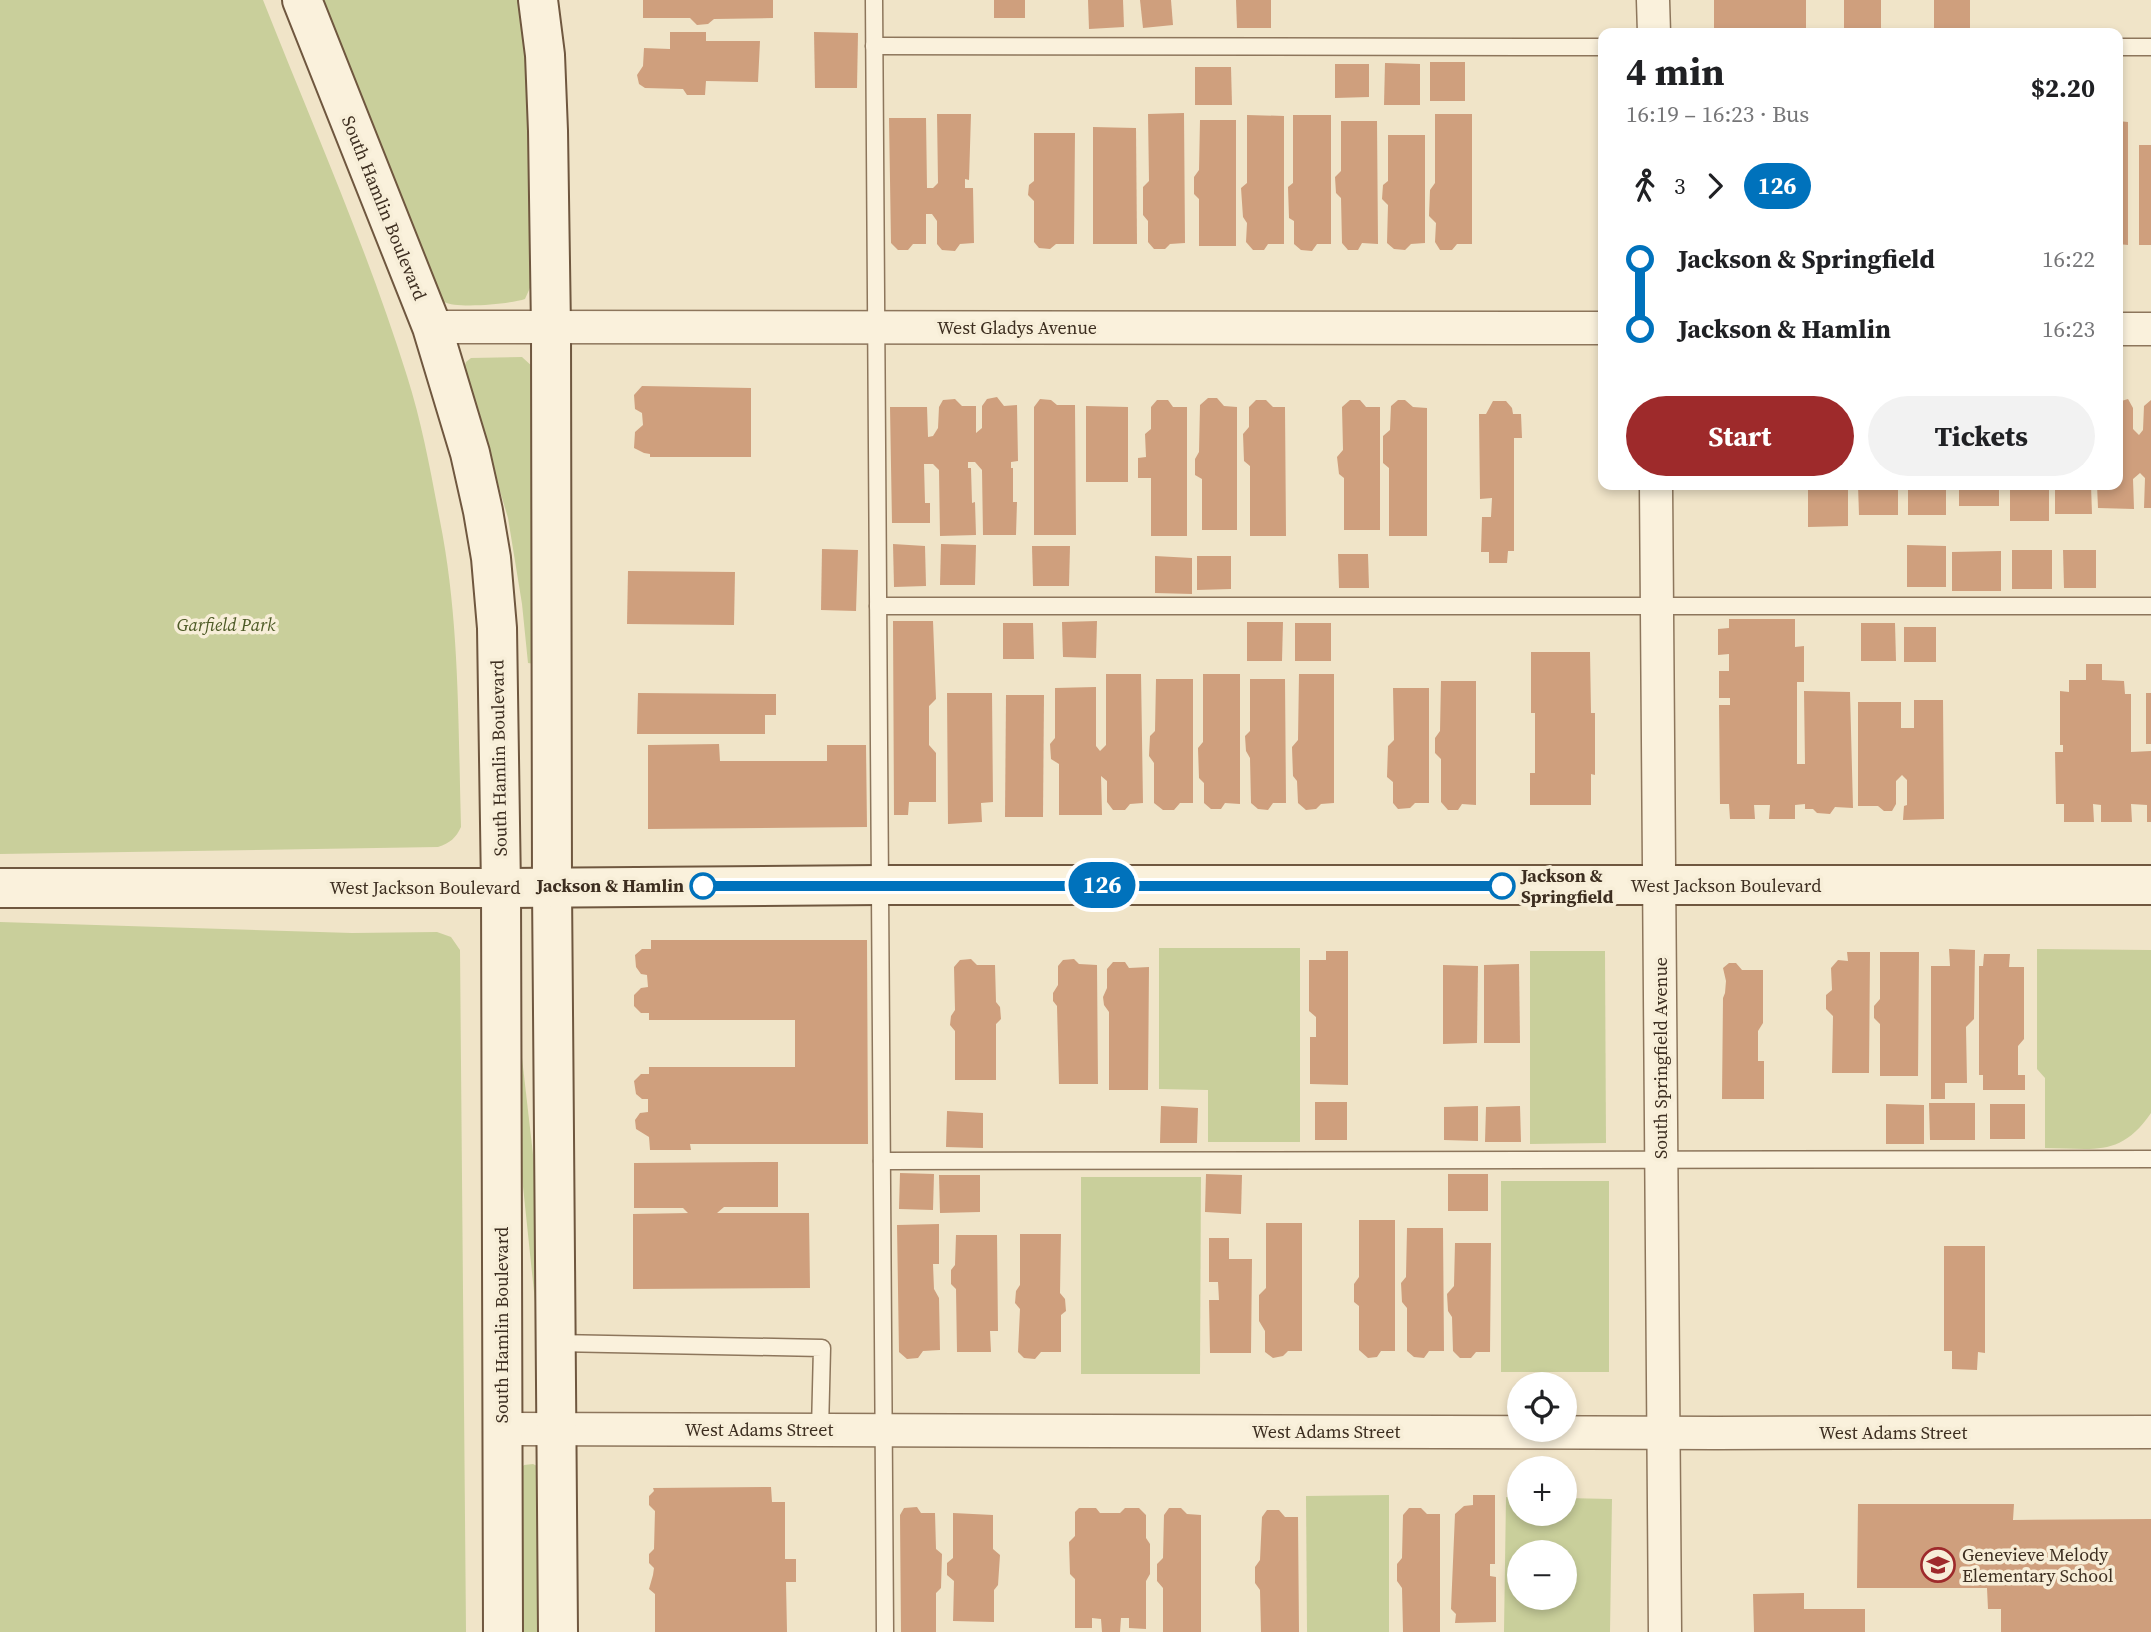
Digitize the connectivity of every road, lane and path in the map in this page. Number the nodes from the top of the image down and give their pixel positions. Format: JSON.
{"nodes":[{"id":1,"x":302,"y":0,"type":"edge"},
{"id":2,"x":538,"y":0,"type":"edge"},
{"id":3,"x":874,"y":0,"type":"edge"},
{"id":4,"x":1653,"y":0,"type":"edge"},
{"id":5,"x":1654,"y":28,"type":"edge"},
{"id":6,"x":874,"y":46,"type":"junction"},
{"id":7,"x":1598,"y":47,"type":"edge"},
{"id":8,"x":2123,"y":47,"type":"edge"},
{"id":9,"x":2151,"y":47,"type":"edge"},
{"id":10,"x":432,"y":327,"type":"junction"},
{"id":11,"x":551,"y":328,"type":"junction"},
{"id":12,"x":876,"y":328,"type":"junction"},
{"id":13,"x":1598,"y":328,"type":"edge"},
{"id":14,"x":2123,"y":329,"type":"edge"},
{"id":15,"x":2151,"y":329,"type":"edge"},
{"id":16,"x":1656,"y":490,"type":"edge"},
{"id":17,"x":878,"y":606,"type":"junction"},
{"id":18,"x":1657,"y":606,"type":"junction"},
{"id":19,"x":2151,"y":606,"type":"edge"},
{"id":20,"x":879,"y":885,"type":"junction"},
{"id":21,"x":1659,"y":885,"type":"junction"},
{"id":22,"x":2151,"y":885,"type":"edge"},
{"id":23,"x":552,"y":887,"type":"junction"},
{"id":24,"x":0,"y":888,"type":"edge"},
{"id":25,"x":500,"y":888,"type":"junction"},
{"id":26,"x":2151,"y":1159,"type":"edge"},
{"id":27,"x":881,"y":1161,"type":"junction"},
{"id":28,"x":1661,"y":1161,"type":"junction"},
{"id":29,"x":556,"y":1343,"type":"junction"},
{"id":30,"x":502,"y":1429,"type":"junction"},
{"id":31,"x":556,"y":1429,"type":"junction"},
{"id":32,"x":820,"y":1430,"type":"junction"},
{"id":33,"x":884,"y":1430,"type":"junction"},
{"id":34,"x":2151,"y":1432,"type":"edge"},
{"id":35,"x":1664,"y":1433,"type":"junction"},
{"id":36,"x":503,"y":1632,"type":"edge"},
{"id":37,"x":558,"y":1632,"type":"edge"},
{"id":38,"x":885,"y":1632,"type":"edge"},
{"id":39,"x":1665,"y":1632,"type":"edge"}],
"edges":[{"from":1,"to":10,"type":"street","name":"South Hamlin Boulevard"},
{"from":2,"to":11,"type":"street"},
{"from":3,"to":6,"type":"lane"},
{"from":4,"to":5,"type":"street"},
{"from":6,"to":7,"type":"lane"},
{"from":6,"to":12,"type":"lane"},
{"from":8,"to":9,"type":"lane"},
{"from":10,"to":11,"type":"street","name":"West Gladys Avenue"},
{"from":10,"to":25,"type":"street","name":"South Hamlin Boulevard"},
{"from":11,"to":12,"type":"street","name":"West Gladys Avenue"},
{"from":11,"to":23,"type":"street"},
{"from":12,"to":13,"type":"street","name":"West Gladys Avenue"},
{"from":12,"to":17,"type":"lane"},
{"from":14,"to":15,"type":"street"},
{"from":16,"to":18,"type":"street","name":"South Springfield Avenue"},
{"from":17,"to":18,"type":"lane"},
{"from":17,"to":20,"type":"lane"},
{"from":18,"to":19,"type":"lane"},
{"from":18,"to":21,"type":"street","name":"South Springfield Avenue"},
{"from":20,"to":21,"type":"street","name":"West Jackson Boulevard"},
{"from":20,"to":23,"type":"street","name":"West Jackson Boulevard"},
{"from":20,"to":27,"type":"lane"},
{"from":21,"to":22,"type":"street","name":"West Jackson Boulevard"},
{"from":21,"to":28,"type":"street","name":"South Springfield Avenue"},
{"from":23,"to":25,"type":"street","name":"West Jackson Boulevard"},
{"from":23,"to":29,"type":"street"},
{"from":24,"to":25,"type":"street","name":"West Jackson Boulevard"},
{"from":25,"to":30,"type":"street","name":"South Hamlin Boulevard"},
{"from":26,"to":28,"type":"lane"},
{"from":27,"to":28,"type":"lane"},
{"from":27,"to":33,"type":"lane"},
{"from":28,"to":35,"type":"street","name":"South Springfield Avenue"},
{"from":29,"to":31,"type":"street"},
{"from":29,"to":32,"type":"lane"},
{"from":30,"to":31,"type":"street","name":"West Adams Street"},
{"from":30,"to":36,"type":"street","name":"South Hamlin Boulevard"},
{"from":31,"to":32,"type":"street","name":"West Adams Street"},
{"from":31,"to":37,"type":"street"},
{"from":32,"to":33,"type":"street","name":"West Adams Street"},
{"from":33,"to":35,"type":"street","name":"West Adams Street"},
{"from":33,"to":38,"type":"lane"},
{"from":34,"to":35,"type":"street","name":"West Adams Street"},
{"from":35,"to":39,"type":"street","name":"South Springfield Avenue"}]}
